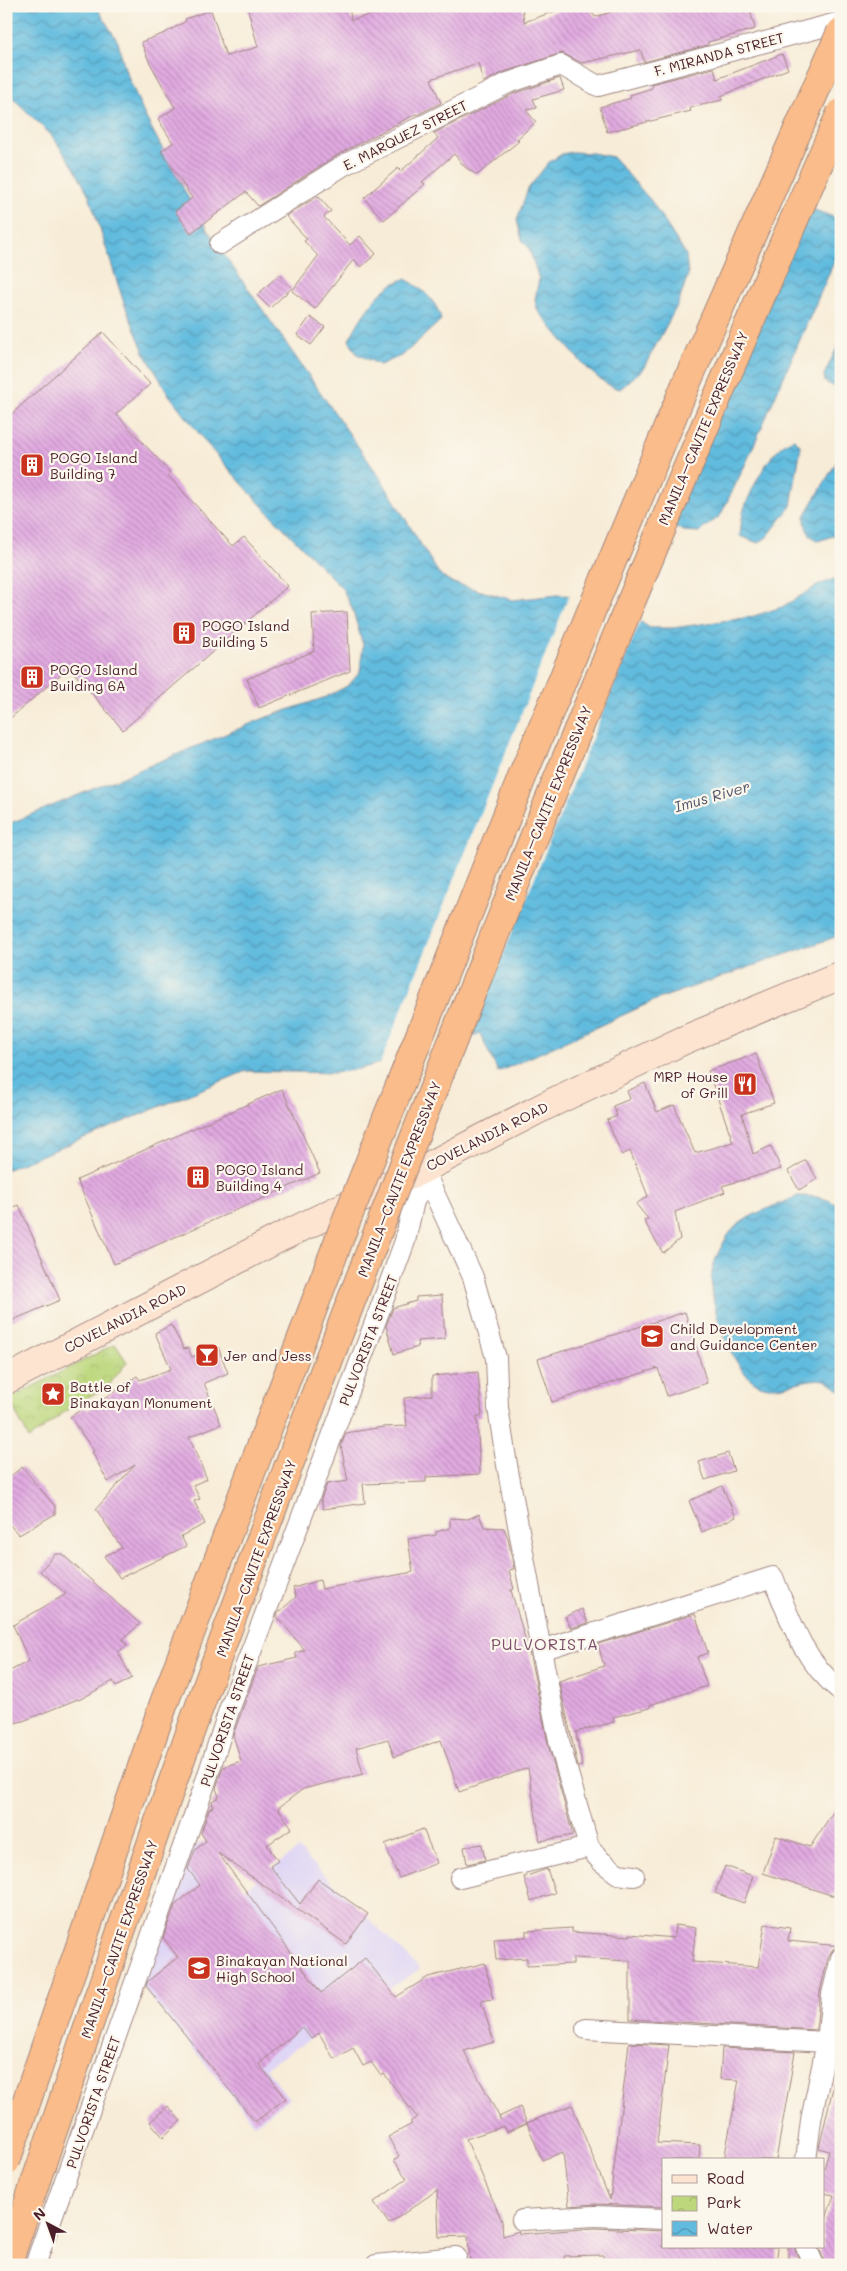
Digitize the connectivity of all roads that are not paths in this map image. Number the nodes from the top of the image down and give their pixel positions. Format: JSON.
{"nodes":[{"id":1,"x":841,"y":22,"type":"edge"},
{"id":2,"x":841,"y":32,"type":"edge"},
{"id":3,"x":598,"y":86,"type":"joint"},
{"id":4,"x":841,"y":113,"type":"edge"},
{"id":5,"x":220,"y":244,"type":"dead end"},
{"id":6,"x":841,"y":975,"type":"edge"},
{"id":7,"x":426,"y":1175,"type":"junction"},
{"id":8,"x":6,"y":1380,"type":"edge"},
{"id":9,"x":541,"y":1650,"type":"junction"},
{"id":10,"x":841,"y":1691,"type":"edge"},
{"id":11,"x":589,"y":1847,"type":"junction"},
{"id":12,"x":634,"y":1876,"type":"dead end"},
{"id":13,"x":460,"y":1878,"type":"dead end"},
{"id":14,"x":841,"y":1958,"type":"edge"},
{"id":15,"x":586,"y":2029,"type":"dead end"},
{"id":16,"x":827,"y":2042,"type":"junction"},
{"id":17,"x":806,"y":2158,"type":"edge"},
{"id":18,"x":6,"y":2161,"type":"edge"},
{"id":19,"x":662,"y":2219,"type":"edge"},
{"id":20,"x":522,"y":2220,"type":"dead end"},
{"id":21,"x":806,"y":2248,"type":"edge"},
{"id":22,"x":456,"y":2257,"type":"dead end"},
{"id":23,"x":7,"y":2265,"type":"edge"},
{"id":24,"x":35,"y":2265,"type":"edge"},
{"id":25,"x":376,"y":2265,"type":"edge"},
{"id":26,"x":814,"y":2265,"type":"edge"}],
"edges":[{"from":1,"to":3,"type":"street","name":"F. MIRANDA STREET"},
{"from":2,"to":18,"type":"highway","bridge":true},
{"from":3,"to":5,"type":"street","name":"E. MARQUEZ STREET"},
{"from":4,"to":23,"type":"highway","name":"MANILA–CAVITE EXPRESSWAY","bridge":true},
{"from":6,"to":7,"type":"main road","name":"COVELANDIA ROAD"},
{"from":7,"to":8,"type":"main road","name":"COVELANDIA ROAD"},
{"from":7,"to":9,"type":"street"},
{"from":7,"to":24,"type":"street","name":"PULVORISTA STREET"},
{"from":9,"to":10,"type":"street"},
{"from":9,"to":11,"type":"street"},
{"from":11,"to":12,"type":"street"},
{"from":11,"to":13,"type":"street"},
{"from":14,"to":16,"type":"street"},
{"from":15,"to":16,"type":"street"},
{"from":16,"to":17,"type":"street"},
{"from":19,"to":20,"type":"street"},
{"from":21,"to":26,"type":"street"},
{"from":22,"to":25,"type":"street"}]}
